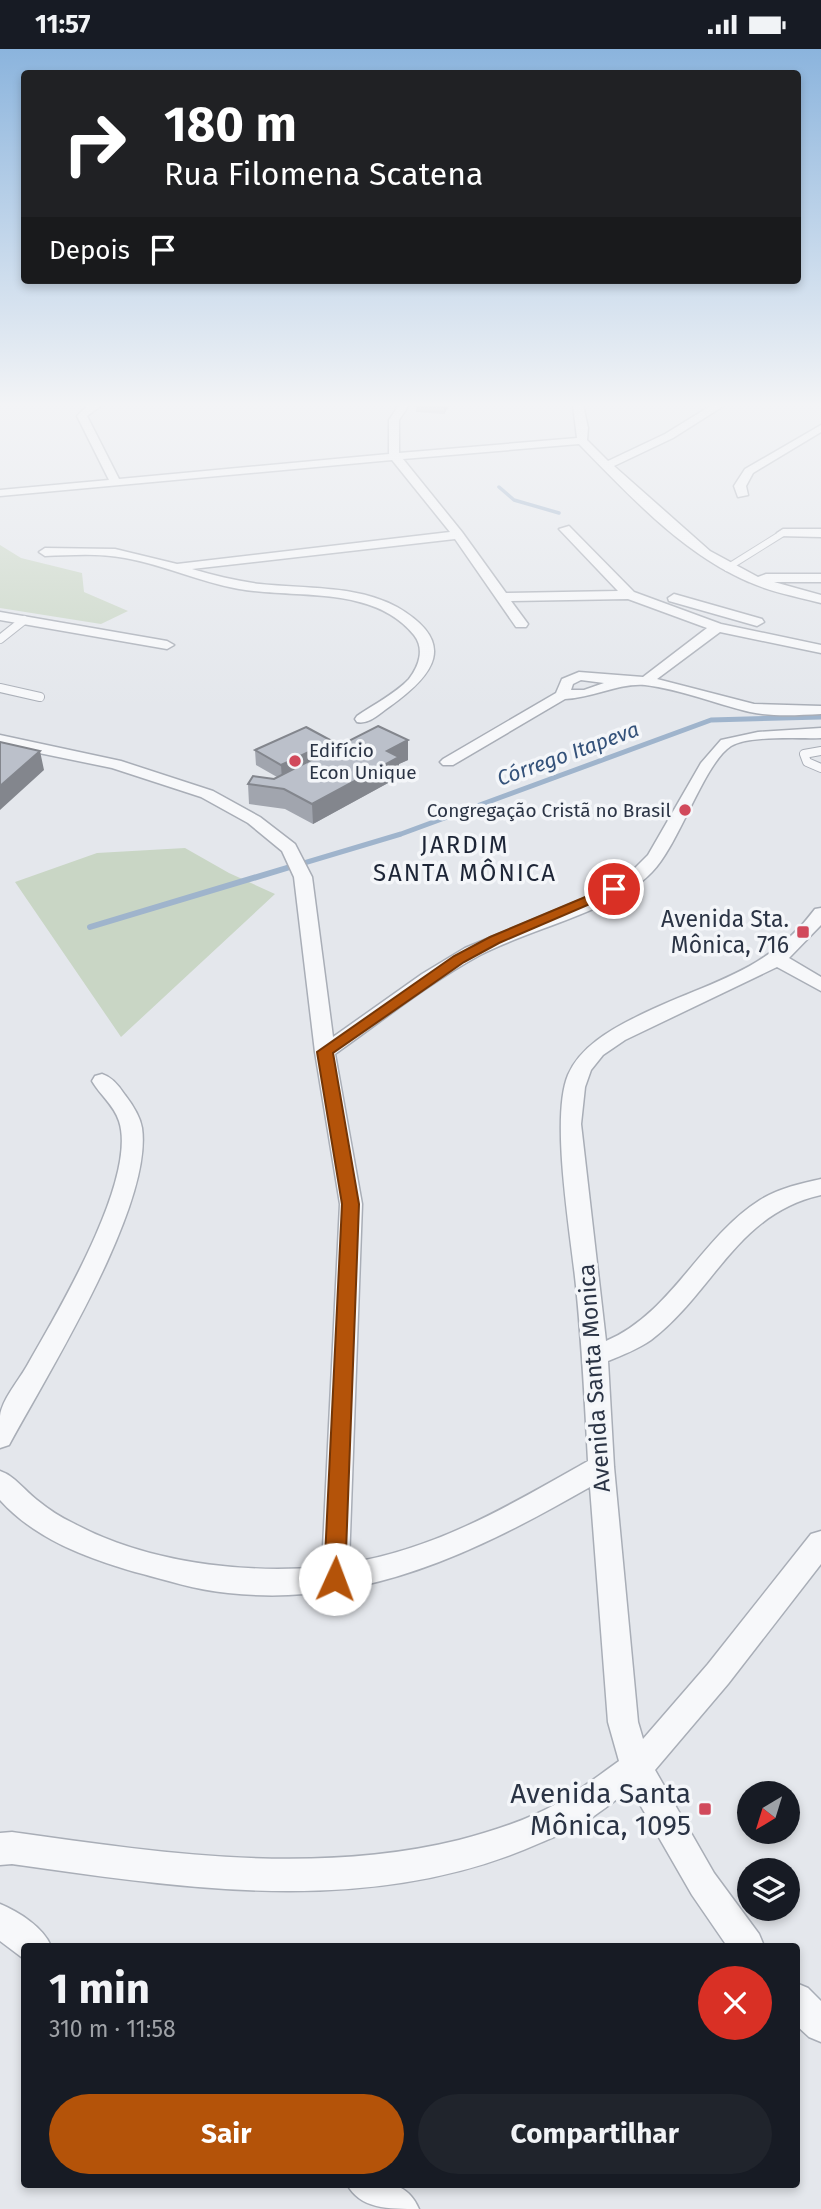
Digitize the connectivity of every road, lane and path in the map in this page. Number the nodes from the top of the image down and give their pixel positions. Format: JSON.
{"nodes":[{"id":1,"x":435,"y":506,"type":"edge"},
{"id":2,"x":651,"y":506,"type":"edge"},
{"id":3,"x":565,"y":529,"type":"dead end"},
{"id":4,"x":783,"y":533,"type":"joint"},
{"id":5,"x":821,"y":533,"type":"edge"},
{"id":6,"x":458,"y":535,"type":"junction"},
{"id":7,"x":46,"y":552,"type":"dead end"},
{"id":8,"x":175,"y":567,"type":"junction"},
{"id":9,"x":727,"y":568,"type":"junction"},
{"id":10,"x":821,"y":578,"type":"edge"},
{"id":11,"x":754,"y":580,"type":"junction"},
{"id":12,"x":629,"y":595,"type":"junction"},
{"id":13,"x":503,"y":597,"type":"junction"},
{"id":14,"x":821,"y":599,"type":"edge"},
{"id":15,"x":652,"y":602,"type":"junction"},
{"id":16,"x":0,"y":615,"type":"edge"},
{"id":17,"x":24,"y":620,"type":"junction"},
{"id":18,"x":521,"y":624,"type":"dead end"},
{"id":19,"x":718,"y":627,"type":"junction"},
{"id":20,"x":821,"y":636,"type":"edge"},
{"id":21,"x":0,"y":639,"type":"edge"},
{"id":22,"x":167,"y":645,"type":"dead end"},
{"id":23,"x":821,"y":649,"type":"edge"},
{"id":24,"x":623,"y":681,"type":"junction"},
{"id":25,"x":646,"y":681,"type":"junction"},
{"id":26,"x":0,"y":688,"type":"edge"},
{"id":27,"x":562,"y":695,"type":"junction"},
{"id":28,"x":40,"y":697,"type":"dead end"},
{"id":29,"x":821,"y":710,"type":"edge"},
{"id":30,"x":362,"y":719,"type":"dead end"},
{"id":31,"x":821,"y":733,"type":"edge"},
{"id":32,"x":0,"y":740,"type":"edge"},
{"id":33,"x":821,"y":751,"type":"edge"},
{"id":34,"x":448,"y":762,"type":"dead end"},
{"id":35,"x":821,"y":768,"type":"edge"},
{"id":36,"x":821,"y":913,"type":"edge"},
{"id":37,"x":777,"y":959,"type":"junction"},
{"id":38,"x":821,"y":985,"type":"edge"},
{"id":39,"x":325,"y":1052,"type":"junction"},
{"id":40,"x":102,"y":1081,"type":"dead end"},
{"id":41,"x":821,"y":1187,"type":"edge"},
{"id":42,"x":594,"y":1356,"type":"junction"},
{"id":43,"x":0,"y":1437,"type":"edge"},
{"id":44,"x":601,"y":1467,"type":"junction"},
{"id":45,"x":0,"y":1482,"type":"edge"},
{"id":46,"x":821,"y":1543,"type":"edge"},
{"id":47,"x":335,"y":1579,"type":"junction"},
{"id":48,"x":636,"y":1767,"type":"junction"},
{"id":49,"x":0,"y":1849,"type":"edge"},
{"id":50,"x":0,"y":1920,"type":"edge"},
{"id":51,"x":30,"y":1943,"type":"edge"},
{"id":52,"x":745,"y":1943,"type":"edge"},
{"id":53,"x":800,"y":2004,"type":"edge"},
{"id":54,"x":821,"y":2025,"type":"edge"},
{"id":55,"x":371,"y":2188,"type":"edge"},
{"id":56,"x":400,"y":2209,"type":"edge"}],
"edges":[{"from":1,"to":6,"type":"street"},
{"from":2,"to":9,"type":"street"},
{"from":3,"to":12,"type":"street"},
{"from":4,"to":5,"type":"street"},
{"from":4,"to":9,"type":"lane"},
{"from":6,"to":8,"type":"street"},
{"from":6,"to":13,"type":"street"},
{"from":7,"to":8,"type":"street"},
{"from":8,"to":30,"type":"street"},
{"from":9,"to":11,"type":"street"},
{"from":10,"to":11,"type":"street"},
{"from":11,"to":14,"type":"street"},
{"from":12,"to":13,"type":"street"},
{"from":12,"to":15,"type":"street"},
{"from":13,"to":18,"type":"street"},
{"from":15,"to":19,"type":"street"},
{"from":15,"to":20,"type":"street"},
{"from":16,"to":17,"type":"street"},
{"from":17,"to":21,"type":"lane"},
{"from":17,"to":22,"type":"street"},
{"from":19,"to":23,"type":"street"},
{"from":19,"to":25,"type":"street"},
{"from":24,"to":25,"type":"street"},
{"from":24,"to":27,"type":"street"},
{"from":24,"to":27,"type":"street"},
{"from":25,"to":29,"type":"street"},
{"from":26,"to":28,"type":"lane"},
{"from":27,"to":34,"type":"street"},
{"from":31,"to":39,"type":"street"},
{"from":32,"to":39,"type":"street"},
{"from":33,"to":35,"type":"lane"},
{"from":36,"to":37,"type":"street","name":"Avenida Santa Monica"},
{"from":37,"to":38,"type":"street"},
{"from":37,"to":42,"type":"street","name":"Avenida Santa Monica"},
{"from":39,"to":47,"type":"street"},
{"from":40,"to":43,"type":"street"},
{"from":41,"to":42,"type":"street"},
{"from":42,"to":44,"type":"street","name":"Avenida Santa Monica"},
{"from":44,"to":47,"type":"street"},
{"from":44,"to":48,"type":"street","name":"Avenida Santa Monica"},
{"from":45,"to":47,"type":"street"},
{"from":46,"to":48,"type":"street"},
{"from":48,"to":49,"type":"street"},
{"from":48,"to":52,"type":"street","name":"Avenida Santa Monica"},
{"from":50,"to":51,"type":"street"},
{"from":53,"to":54,"type":"street"},
{"from":55,"to":56,"type":"street"}]}
